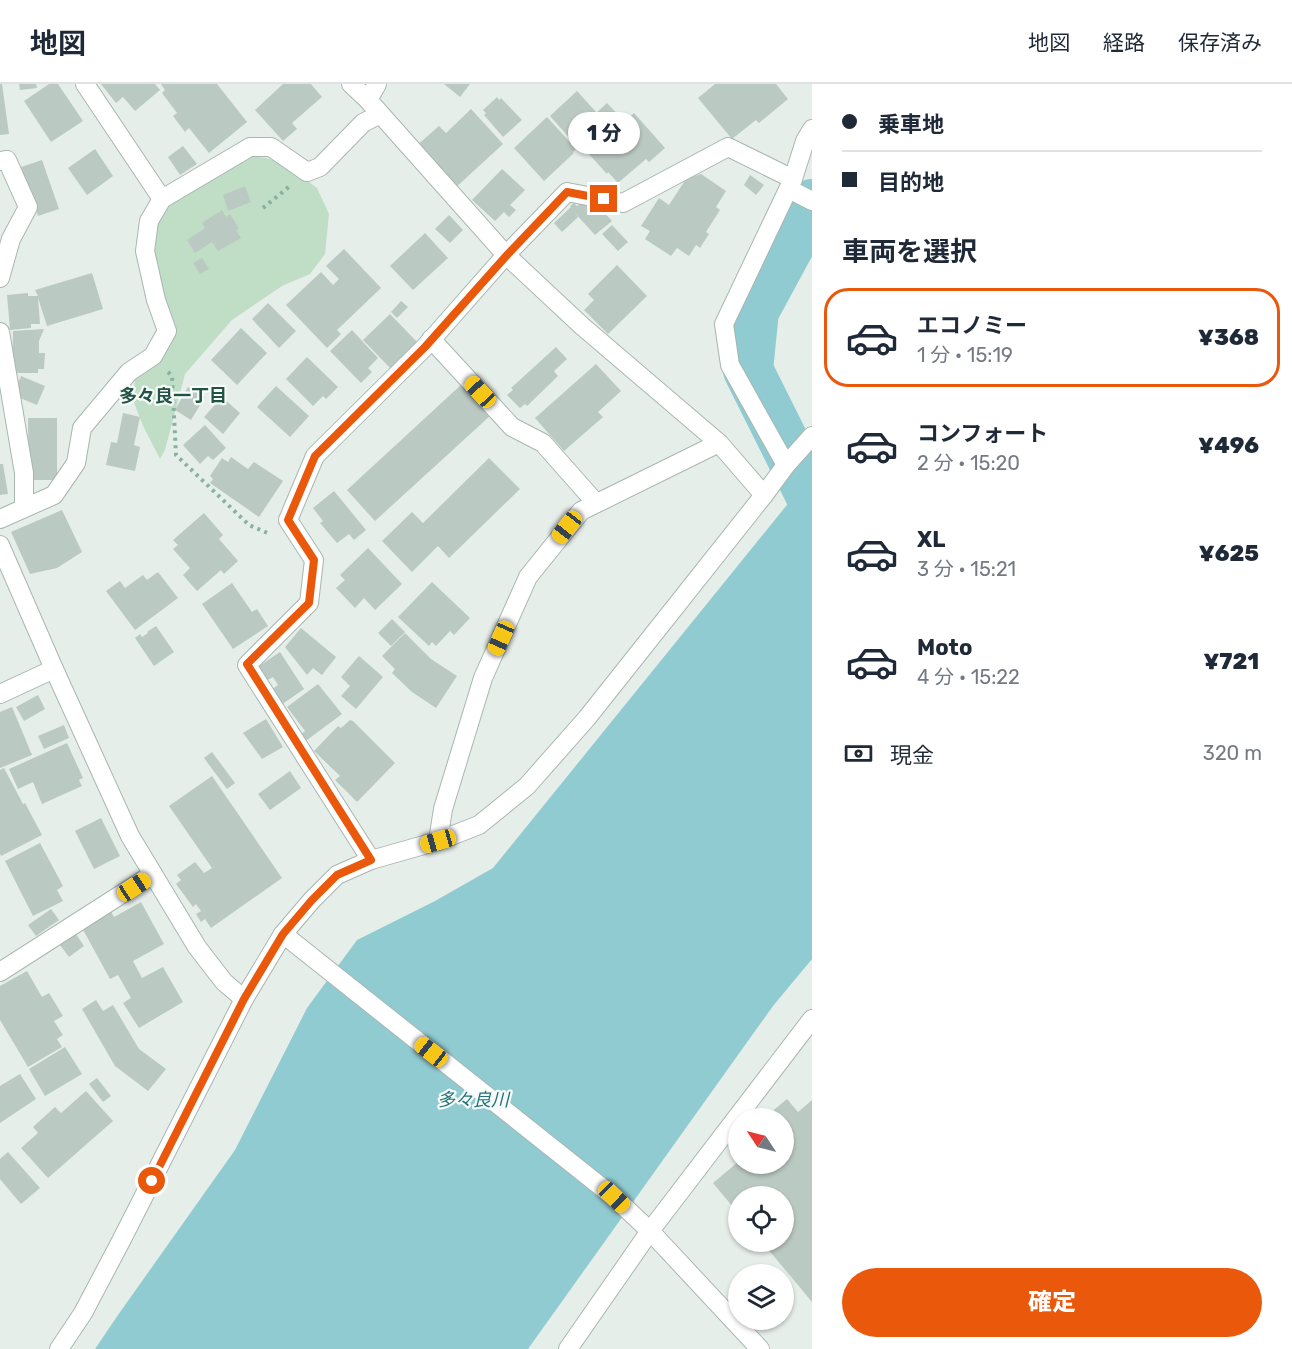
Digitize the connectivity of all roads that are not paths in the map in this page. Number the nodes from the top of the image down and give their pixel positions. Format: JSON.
{"nodes":[{"id":1,"x":85,"y":84,"type":"edge"},
{"id":2,"x":351,"y":84,"type":"edge"},
{"id":3,"x":377,"y":84,"type":"edge"},
{"id":4,"x":374,"y":107,"type":"junction"},
{"id":5,"x":812,"y":129,"type":"edge"},
{"id":6,"x":0,"y":161,"type":"edge"},
{"id":7,"x":791,"y":184,"type":"junction"},
{"id":8,"x":162,"y":199,"type":"junction"},
{"id":9,"x":812,"y":201,"type":"edge"},
{"id":10,"x":507,"y":255,"type":"junction"},
{"id":11,"x":0,"y":278,"type":"edge"},
{"id":12,"x":0,"y":332,"type":"edge"},
{"id":13,"x":431,"y":339,"type":"junction"},
{"id":14,"x":812,"y":436,"type":"edge"},
{"id":15,"x":719,"y":443,"type":"junction"},
{"id":16,"x":786,"y":465,"type":"junction"},
{"id":17,"x":764,"y":495,"type":"junction"},
{"id":18,"x":596,"y":503,"type":"junction"},
{"id":19,"x":24,"y":508,"type":"junction"},
{"id":20,"x":0,"y":519,"type":"edge"},
{"id":21,"x":0,"y":545,"type":"edge"},
{"id":22,"x":54,"y":669,"type":"junction"},
{"id":23,"x":0,"y":694,"type":"edge"},
{"id":24,"x":438,"y":841,"type":"junction"},
{"id":25,"x":371,"y":860,"type":"junction"},
{"id":26,"x":153,"y":874,"type":"junction"},
{"id":27,"x":283,"y":934,"type":"junction"},
{"id":28,"x":0,"y":972,"type":"edge"},
{"id":29,"x":244,"y":999,"type":"junction"},
{"id":30,"x":812,"y":1019,"type":"edge"},
{"id":31,"x":650,"y":1231,"type":"junction"},
{"id":32,"x":59,"y":1349,"type":"edge"},
{"id":33,"x":568,"y":1349,"type":"edge"},
{"id":34,"x":760,"y":1349,"type":"edge"}],
"edges":[{"from":1,"to":8,"type":"street"},
{"from":2,"to":4,"type":"street"},
{"from":3,"to":4,"type":"street"},
{"from":4,"to":8,"type":"street"},
{"from":4,"to":10,"type":"street"},
{"from":5,"to":7,"type":"street"},
{"from":6,"to":11,"type":"street"},
{"from":7,"to":9,"type":"street"},
{"from":7,"to":10,"type":"street"},
{"from":7,"to":16,"type":"street"},
{"from":8,"to":19,"type":"street"},
{"from":10,"to":13,"type":"street"},
{"from":10,"to":15,"type":"street"},
{"from":12,"to":19,"type":"street"},
{"from":13,"to":18,"type":"street"},
{"from":13,"to":25,"type":"street"},
{"from":14,"to":16,"type":"street"},
{"from":15,"to":17,"type":"street"},
{"from":15,"to":18,"type":"street"},
{"from":16,"to":17,"type":"street"},
{"from":17,"to":24,"type":"street"},
{"from":18,"to":24,"type":"street"},
{"from":19,"to":20,"type":"street"},
{"from":21,"to":22,"type":"street"},
{"from":22,"to":23,"type":"street"},
{"from":22,"to":26,"type":"street"},
{"from":24,"to":25,"type":"street"},
{"from":25,"to":27,"type":"street"},
{"from":26,"to":28,"type":"street"},
{"from":26,"to":29,"type":"street"},
{"from":27,"to":29,"type":"street"},
{"from":27,"to":31,"type":"street"},
{"from":29,"to":32,"type":"street"},
{"from":30,"to":31,"type":"street"},
{"from":31,"to":33,"type":"street"},
{"from":31,"to":34,"type":"street"}]}
